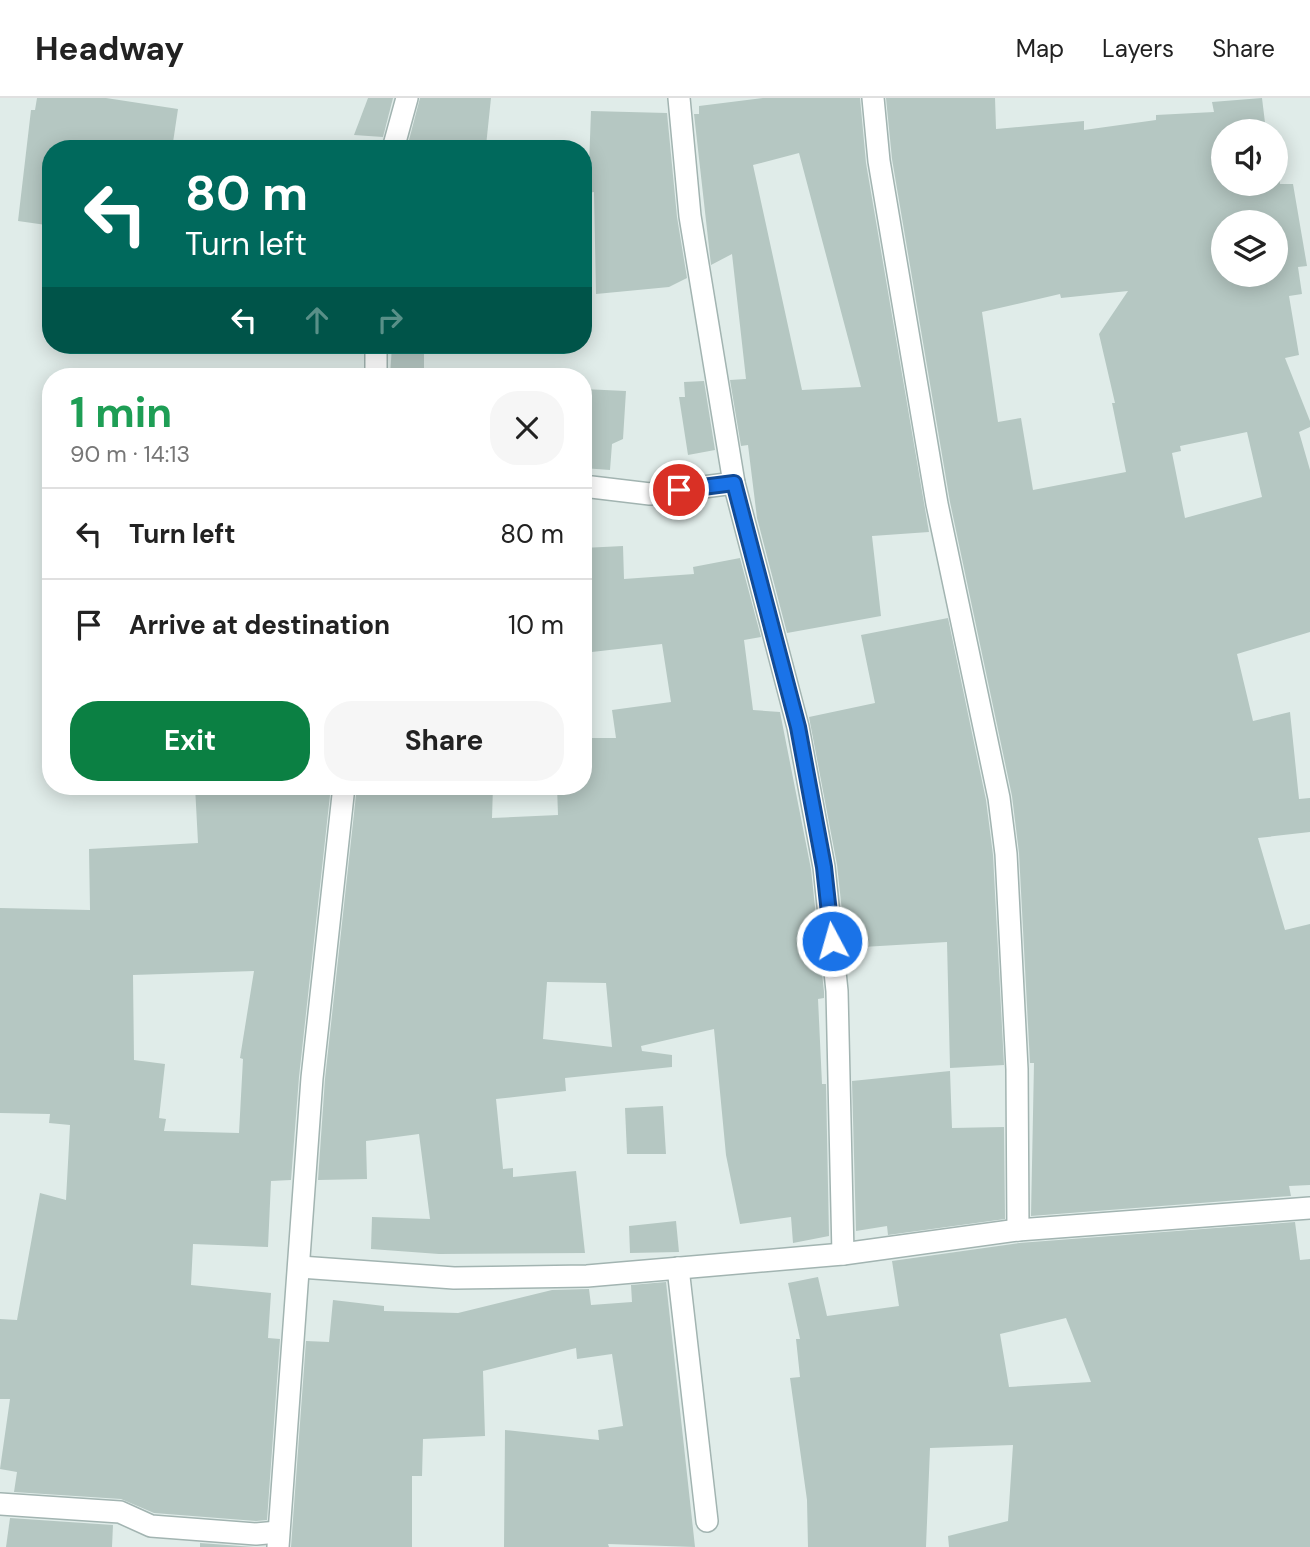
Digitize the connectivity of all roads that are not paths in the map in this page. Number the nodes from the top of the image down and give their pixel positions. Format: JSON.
{"nodes":[{"id":1,"x":407,"y":98,"type":"edge"},
{"id":2,"x":679,"y":98,"type":"edge"},
{"id":3,"x":873,"y":98,"type":"edge"},
{"id":4,"x":395,"y":140,"type":"edge"},
{"id":5,"x":734,"y":483,"type":"junction"},
{"id":6,"x":592,"y":487,"type":"edge"},
{"id":7,"x":343,"y":795,"type":"edge"},
{"id":8,"x":1310,"y":1208,"type":"edge"},
{"id":9,"x":1018,"y":1230,"type":"junction"},
{"id":10,"x":843,"y":1254,"type":"junction"},
{"id":11,"x":300,"y":1267,"type":"junction"},
{"id":12,"x":678,"y":1268,"type":"junction"},
{"id":13,"x":0,"y":1504,"type":"edge"},
{"id":14,"x":707,"y":1521,"type":"dead end"},
{"id":15,"x":278,"y":1539,"type":"edge"}],
"edges":[{"from":1,"to":4,"type":"street"},
{"from":2,"to":5,"type":"street"},
{"from":3,"to":9,"type":"street"},
{"from":5,"to":6,"type":"street"},
{"from":5,"to":10,"type":"street"},
{"from":7,"to":11,"type":"street"},
{"from":8,"to":9,"type":"street"},
{"from":9,"to":10,"type":"street"},
{"from":10,"to":12,"type":"street"},
{"from":11,"to":12,"type":"street"},
{"from":11,"to":15,"type":"street"},
{"from":12,"to":14,"type":"street"},
{"from":13,"to":15,"type":"street"}]}
